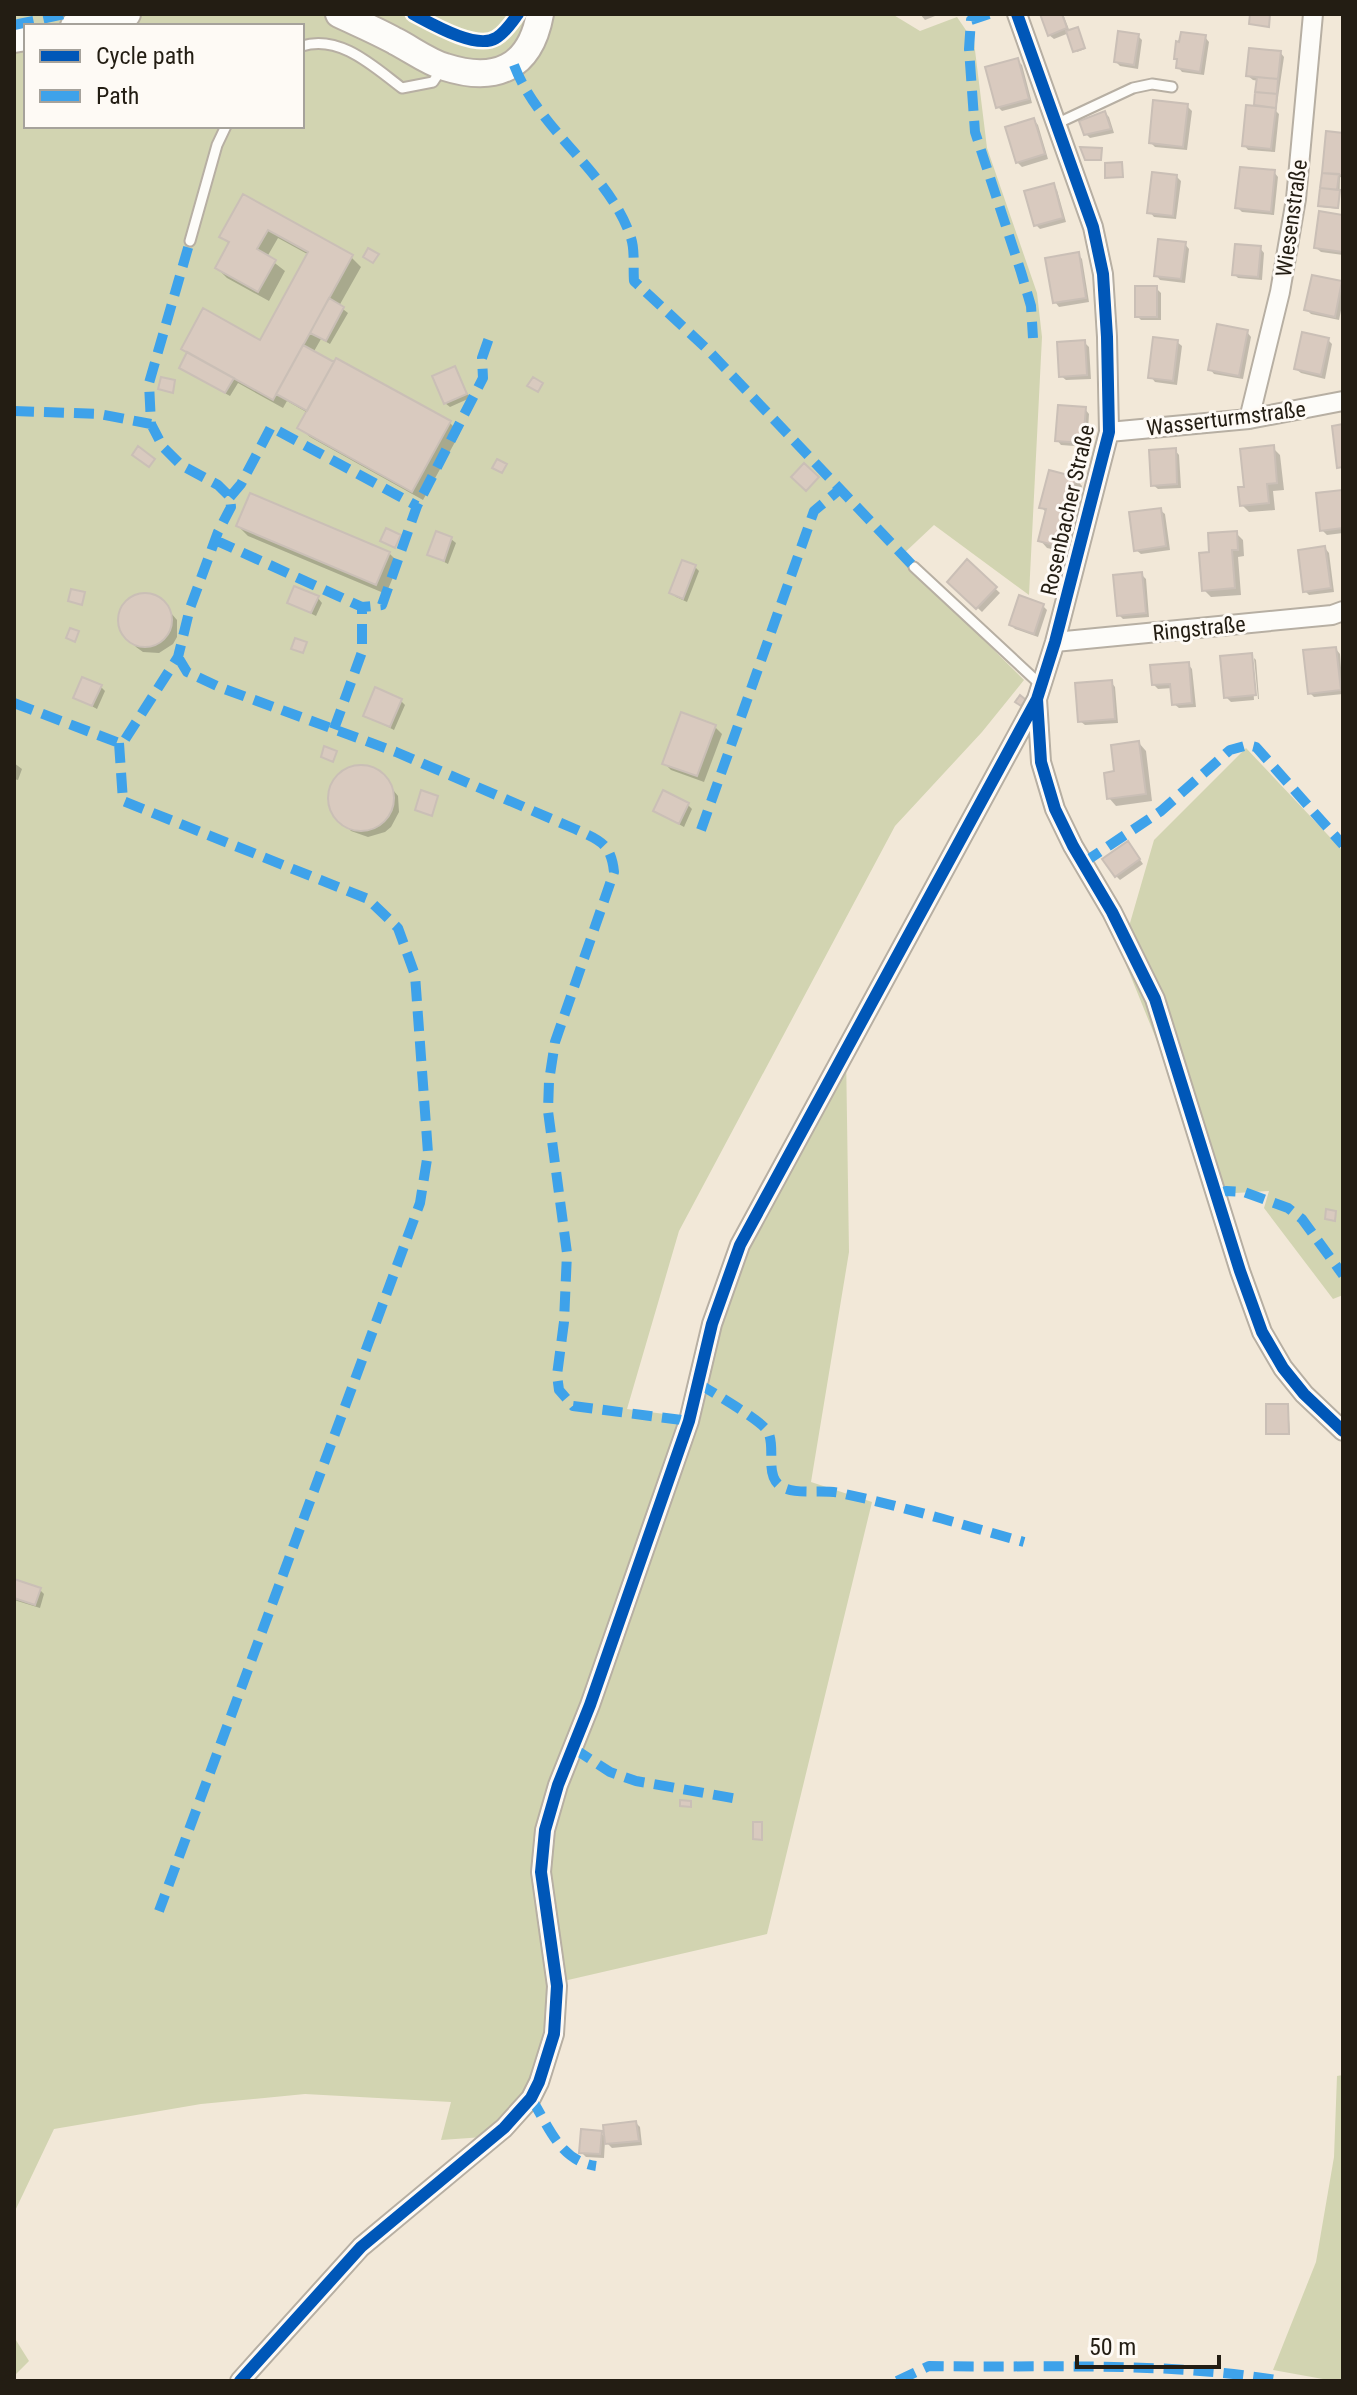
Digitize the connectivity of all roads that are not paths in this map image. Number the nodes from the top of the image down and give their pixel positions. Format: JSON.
{"nodes":[{"id":1,"x":127,"y":14,"type":"edge"},
{"id":2,"x":339,"y":14,"type":"edge"},
{"id":3,"x":540,"y":14,"type":"edge"},
{"id":4,"x":1017,"y":14,"type":"edge"},
{"id":5,"x":1313,"y":14,"type":"edge"},
{"id":6,"x":83,"y":24,"type":"edge"},
{"id":7,"x":304,"y":45,"type":"edge"},
{"id":8,"x":443,"y":67,"type":"junction"},
{"id":9,"x":1172,"y":87,"type":"dead end"},
{"id":10,"x":1056,"y":124,"type":"junction"},
{"id":11,"x":225,"y":128,"type":"edge"},
{"id":12,"x":190,"y":241,"type":"dead end"},
{"id":13,"x":1343,"y":401,"type":"edge"},
{"id":14,"x":1249,"y":419,"type":"junction"},
{"id":15,"x":1109,"y":432,"type":"junction"},
{"id":16,"x":914,"y":567,"type":"dead end"},
{"id":17,"x":1343,"y":611,"type":"edge"},
{"id":18,"x":1055,"y":642,"type":"junction"},
{"id":19,"x":1040,"y":692,"type":"junction"},
{"id":20,"x":1005,"y":762,"type":"junction"},
{"id":21,"x":1041,"y":762,"type":"junction"},
{"id":22,"x":1343,"y":1431,"type":"edge"},
{"id":23,"x":240,"y":2381,"type":"edge"}],
"edges":[{"from":1,"to":6,"type":"street"},
{"from":2,"to":8,"type":"street"},
{"from":3,"to":8,"type":"street"},
{"from":4,"to":10,"type":"street","name":"Rosenbacher Straße"},
{"from":5,"to":14,"type":"street","name":"Wiesenstraße"},
{"from":7,"to":8,"type":"lane"},
{"from":9,"to":10,"type":"lane"},
{"from":10,"to":15,"type":"street","name":"Rosenbacher Straße"},
{"from":11,"to":12,"type":"lane"},
{"from":13,"to":14,"type":"street","name":"Wasserturmstraße"},
{"from":14,"to":15,"type":"street","name":"Wasserturmstraße"},
{"from":15,"to":18,"type":"street","name":"Rosenbacher Straße"},
{"from":16,"to":19,"type":"lane"},
{"from":17,"to":18,"type":"street","name":"Ringstraße"},
{"from":18,"to":19,"type":"street","name":"Rosenbacher Straße"},
{"from":19,"to":20,"type":"street"},
{"from":19,"to":21,"type":"street","name":"Rosenbacher Straße"},
{"from":20,"to":21,"type":"street"},
{"from":20,"to":23,"type":"street"},
{"from":21,"to":22,"type":"street","name":"Rosenbacher Straße"}]}
